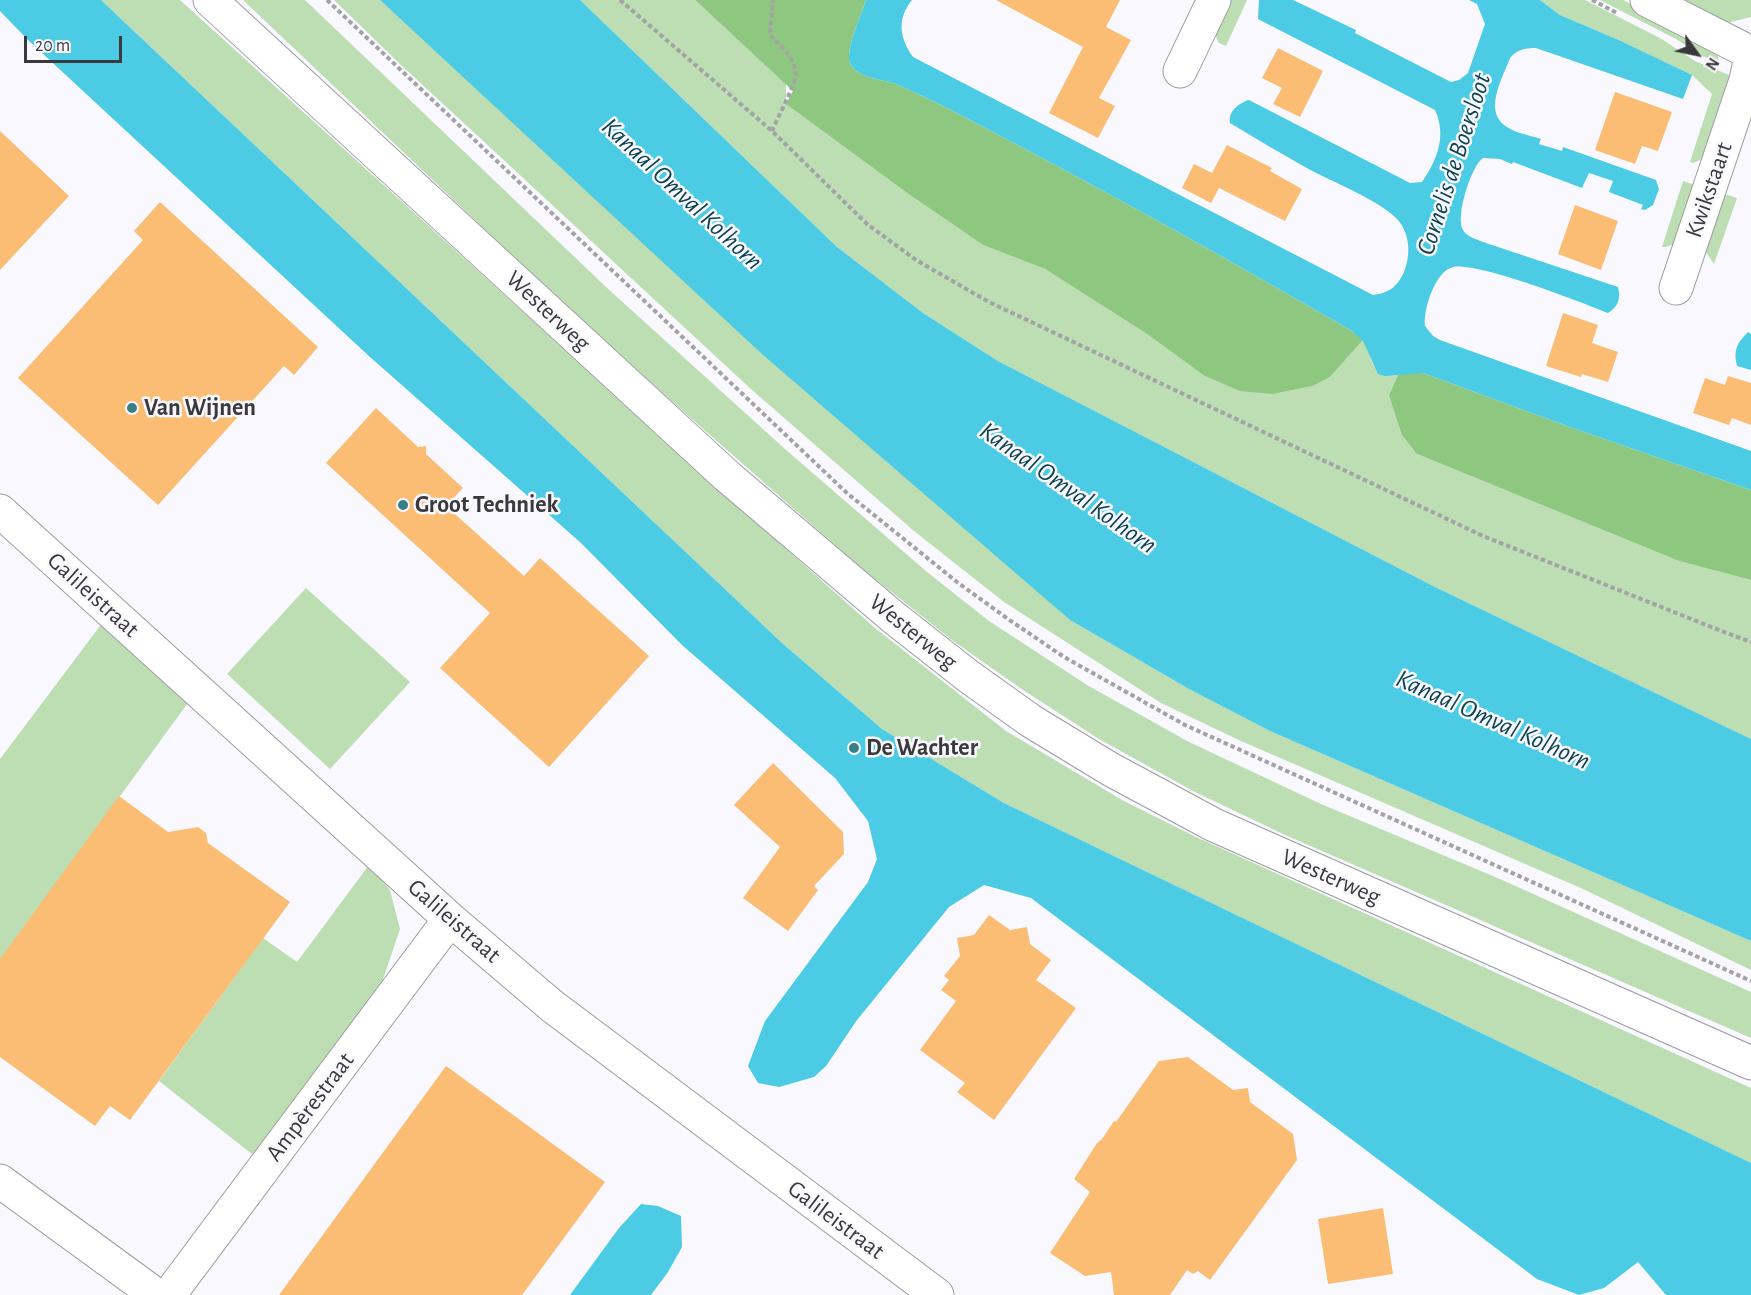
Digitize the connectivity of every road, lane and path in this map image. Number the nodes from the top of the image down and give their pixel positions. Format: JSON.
{"nodes":[{"id":1,"x":210,"y":0,"type":"edge"},
{"id":2,"x":327,"y":0,"type":"edge"},
{"id":3,"x":620,"y":0,"type":"edge"},
{"id":4,"x":773,"y":0,"type":"edge"},
{"id":5,"x":1214,"y":0,"type":"edge"},
{"id":6,"x":1647,"y":0,"type":"edge"},
{"id":7,"x":1751,"y":55,"type":"edge"},
{"id":8,"x":1180,"y":71,"type":"dead end"},
{"id":9,"x":772,"y":131,"type":"junction"},
{"id":10,"x":1676,"y":288,"type":"dead end"},
{"id":11,"x":0,"y":511,"type":"edge"},
{"id":12,"x":1751,"y":642,"type":"edge"},
{"id":13,"x":450,"y":919,"type":"junction"},
{"id":14,"x":1751,"y":981,"type":"edge"},
{"id":15,"x":1751,"y":1063,"type":"edge"},
{"id":16,"x":0,"y":1181,"type":"edge"},
{"id":17,"x":156,"y":1295,"type":"edge"},
{"id":18,"x":169,"y":1295,"type":"edge"},
{"id":19,"x":937,"y":1295,"type":"edge"}],
"edges":[{"from":1,"to":15,"type":"street","name":"Westerweg"},
{"from":2,"to":14,"type":"path"},
{"from":3,"to":9,"type":"path"},
{"from":4,"to":9,"type":"path"},
{"from":5,"to":8,"type":"street"},
{"from":6,"to":7,"type":"street"},
{"from":7,"to":10,"type":"street","name":"Kwikstaart"},
{"from":9,"to":12,"type":"path"},
{"from":11,"to":13,"type":"street","name":"Galileistraat"},
{"from":13,"to":18,"type":"street","name":"Ampèrestraat"},
{"from":13,"to":19,"type":"street","name":"Galileistraat"},
{"from":16,"to":17,"type":"street"}]}
